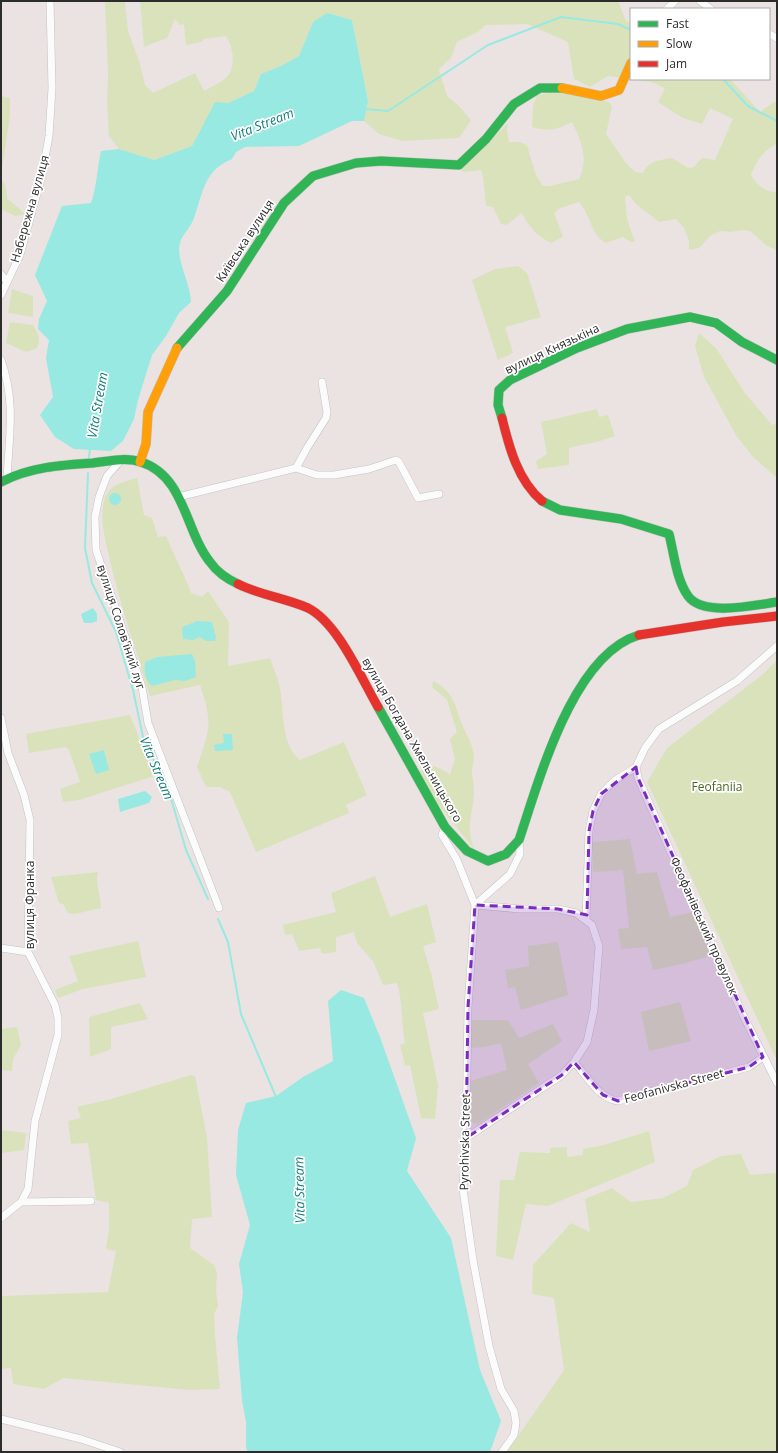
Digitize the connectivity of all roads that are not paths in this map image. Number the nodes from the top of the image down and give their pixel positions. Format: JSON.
{"nodes":[{"id":1,"x":50,"y":1,"type":"edge"},
{"id":2,"x":700,"y":1,"type":"edge"},
{"id":3,"x":710,"y":8,"type":"edge"},
{"id":4,"x":630,"y":65,"type":"edge"},
{"id":5,"x":1,"y":274,"type":"edge"},
{"id":6,"x":7,"y":282,"type":"junction"},
{"id":7,"x":1,"y":294,"type":"edge"},
{"id":8,"x":1,"y":360,"type":"edge"},
{"id":9,"x":777,"y":360,"type":"edge"},
{"id":10,"x":322,"y":382,"type":"dead end"},
{"id":11,"x":121,"y":460,"type":"junction"},
{"id":12,"x":140,"y":462,"type":"junction"},
{"id":13,"x":296,"y":468,"type":"junction"},
{"id":14,"x":4,"y":480,"type":"edge"},
{"id":15,"x":439,"y":494,"type":"dead end"},
{"id":16,"x":178,"y":497,"type":"junction"},
{"id":17,"x":777,"y":602,"type":"edge"},
{"id":18,"x":777,"y":616,"type":"edge"},
{"id":19,"x":777,"y":646,"type":"edge"},
{"id":20,"x":1,"y":718,"type":"edge"},
{"id":21,"x":636,"y":767,"type":"junction"},
{"id":22,"x":445,"y":827,"type":"junction"},
{"id":23,"x":519,"y":840,"type":"junction"},
{"id":24,"x":475,"y":904,"type":"junction"},
{"id":25,"x":219,"y":908,"type":"dead end"},
{"id":26,"x":586,"y":920,"type":"junction"},
{"id":27,"x":1,"y":948,"type":"edge"},
{"id":28,"x":28,"y":952,"type":"junction"},
{"id":29,"x":763,"y":1057,"type":"junction"},
{"id":30,"x":574,"y":1062,"type":"junction"},
{"id":31,"x":777,"y":1083,"type":"edge"},
{"id":32,"x":466,"y":1138,"type":"junction"},
{"id":33,"x":92,"y":1201,"type":"dead end"},
{"id":34,"x":21,"y":1202,"type":"junction"},
{"id":35,"x":1,"y":1218,"type":"edge"},
{"id":36,"x":1,"y":1419,"type":"edge"},
{"id":37,"x":116,"y":1451,"type":"edge"},
{"id":38,"x":502,"y":1452,"type":"edge"}],
"edges":[{"from":1,"to":6,"type":"street","name":"Набережна вулиця"},
{"from":2,"to":3,"type":"street"},
{"from":4,"to":12,"type":"street","name":"Київська вулиця"},
{"from":5,"to":6,"type":"street"},
{"from":6,"to":7,"type":"street","name":"Набережна вулиця"},
{"from":8,"to":14,"type":"street"},
{"from":9,"to":17,"type":"street","name":"вулиця Князькіна"},
{"from":10,"to":13,"type":"street"},
{"from":11,"to":12,"type":"street","name":"вулиця Богдана Хмельницького"},
{"from":11,"to":14,"type":"street","name":"вулиця Богдана Хмельницького"},
{"from":11,"to":25,"type":"street","name":"вулиця Солов'їний луг"},
{"from":12,"to":16,"type":"street","name":"вулиця Богдана Хмельницького"},
{"from":13,"to":15,"type":"street"},
{"from":13,"to":16,"type":"street"},
{"from":16,"to":22,"type":"street","name":"вулиця Богдана Хмельницького"},
{"from":18,"to":23,"type":"street","name":"вулиця Богдана Хмельницького"},
{"from":19,"to":21,"type":"street"},
{"from":20,"to":28,"type":"street","name":"вулиця Франка"},
{"from":21,"to":26,"type":"street"},
{"from":21,"to":29,"type":"street","name":"Феофанівський провулок"},
{"from":22,"to":23,"type":"street","name":"вулиця Богдана Хмельницького"},
{"from":22,"to":24,"type":"street"},
{"from":23,"to":24,"type":"street"},
{"from":24,"to":26,"type":"street"},
{"from":24,"to":32,"type":"street","name":"Pyrohivska Street"},
{"from":26,"to":30,"type":"street"},
{"from":27,"to":28,"type":"street"},
{"from":28,"to":34,"type":"street","name":"вулиця Франка"},
{"from":29,"to":30,"type":"street","name":"Feofanivska Street"},
{"from":29,"to":31,"type":"street","name":"Феофанівський провулок"},
{"from":30,"to":32,"type":"street"},
{"from":32,"to":38,"type":"street","name":"Pyrohivska Street"},
{"from":33,"to":34,"type":"street"},
{"from":34,"to":35,"type":"street","name":"вулиця Франка"},
{"from":36,"to":37,"type":"street"}]}
